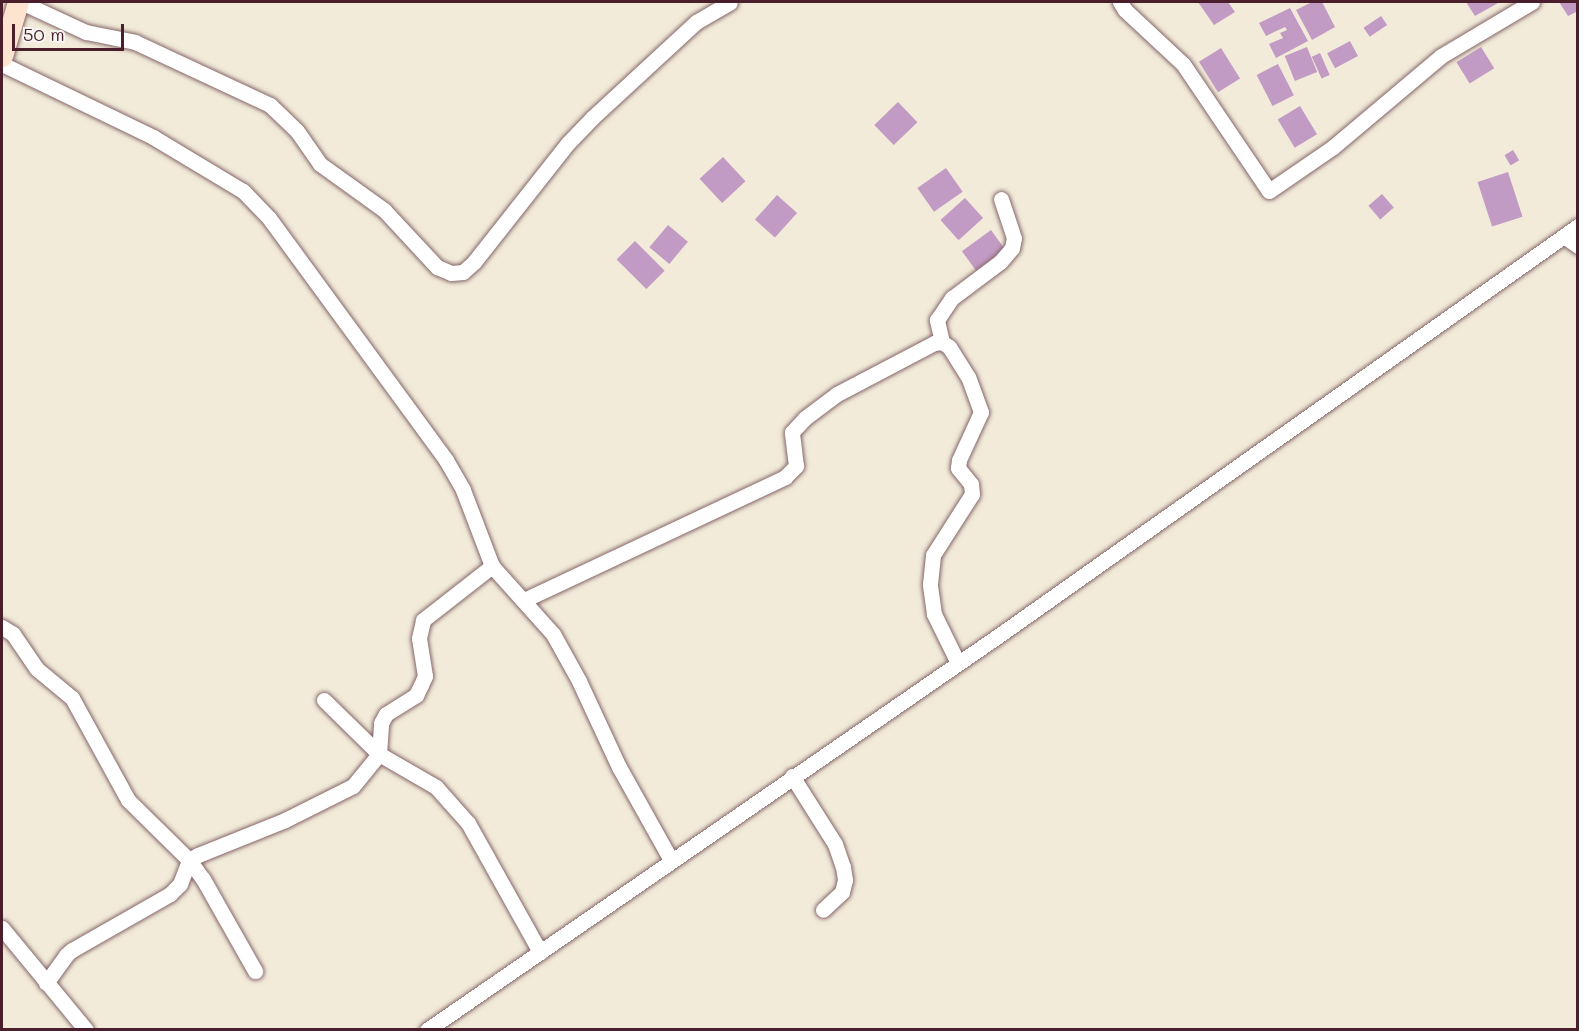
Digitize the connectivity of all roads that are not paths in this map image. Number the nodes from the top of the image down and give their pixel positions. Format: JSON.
{"nodes":[{"id":1,"x":20,"y":2,"type":"edge"},
{"id":2,"x":730,"y":2,"type":"edge"},
{"id":3,"x":1120,"y":2,"type":"edge"},
{"id":4,"x":1532,"y":2,"type":"edge"},
{"id":5,"x":2,"y":56,"type":"edge"},
{"id":6,"x":2,"y":64,"type":"edge"},
{"id":7,"x":1001,"y":199,"type":"dead end"},
{"id":8,"x":1578,"y":226,"type":"edge"},
{"id":9,"x":1564,"y":237,"type":"junction"},
{"id":10,"x":1578,"y":246,"type":"edge"},
{"id":11,"x":942,"y":342,"type":"junction"},
{"id":12,"x":492,"y":566,"type":"junction"},
{"id":13,"x":524,"y":600,"type":"junction"},
{"id":14,"x":2,"y":627,"type":"edge"},
{"id":15,"x":958,"y":663,"type":"junction"},
{"id":16,"x":324,"y":700,"type":"dead end"},
{"id":17,"x":379,"y":754,"type":"junction"},
{"id":18,"x":792,"y":776,"type":"junction"},
{"id":19,"x":189,"y":860,"type":"junction"},
{"id":20,"x":671,"y":860,"type":"junction"},
{"id":21,"x":823,"y":910,"type":"dead end"},
{"id":22,"x":2,"y":928,"type":"edge"},
{"id":23,"x":540,"y":951,"type":"junction"},
{"id":24,"x":255,"y":971,"type":"dead end"},
{"id":25,"x":46,"y":983,"type":"junction"},
{"id":26,"x":432,"y":1028,"type":"edge"},
{"id":27,"x":86,"y":1029,"type":"edge"}],
"edges":[{"from":1,"to":2,"type":"street"},
{"from":1,"to":5,"type":"main road"},
{"from":3,"to":4,"type":"street"},
{"from":6,"to":12,"type":"street"},
{"from":7,"to":11,"type":"street"},
{"from":8,"to":9,"type":"street"},
{"from":9,"to":10,"type":"street"},
{"from":9,"to":15,"type":"street"},
{"from":11,"to":13,"type":"street"},
{"from":11,"to":15,"type":"street"},
{"from":12,"to":13,"type":"street"},
{"from":12,"to":17,"type":"street"},
{"from":13,"to":20,"type":"street"},
{"from":14,"to":19,"type":"street"},
{"from":15,"to":18,"type":"street"},
{"from":16,"to":17,"type":"street"},
{"from":17,"to":19,"type":"street"},
{"from":17,"to":23,"type":"street"},
{"from":18,"to":20,"type":"street"},
{"from":18,"to":21,"type":"street"},
{"from":19,"to":24,"type":"street"},
{"from":19,"to":25,"type":"street"},
{"from":20,"to":23,"type":"street"},
{"from":22,"to":25,"type":"street"},
{"from":23,"to":26,"type":"street"},
{"from":25,"to":27,"type":"street"}]}
